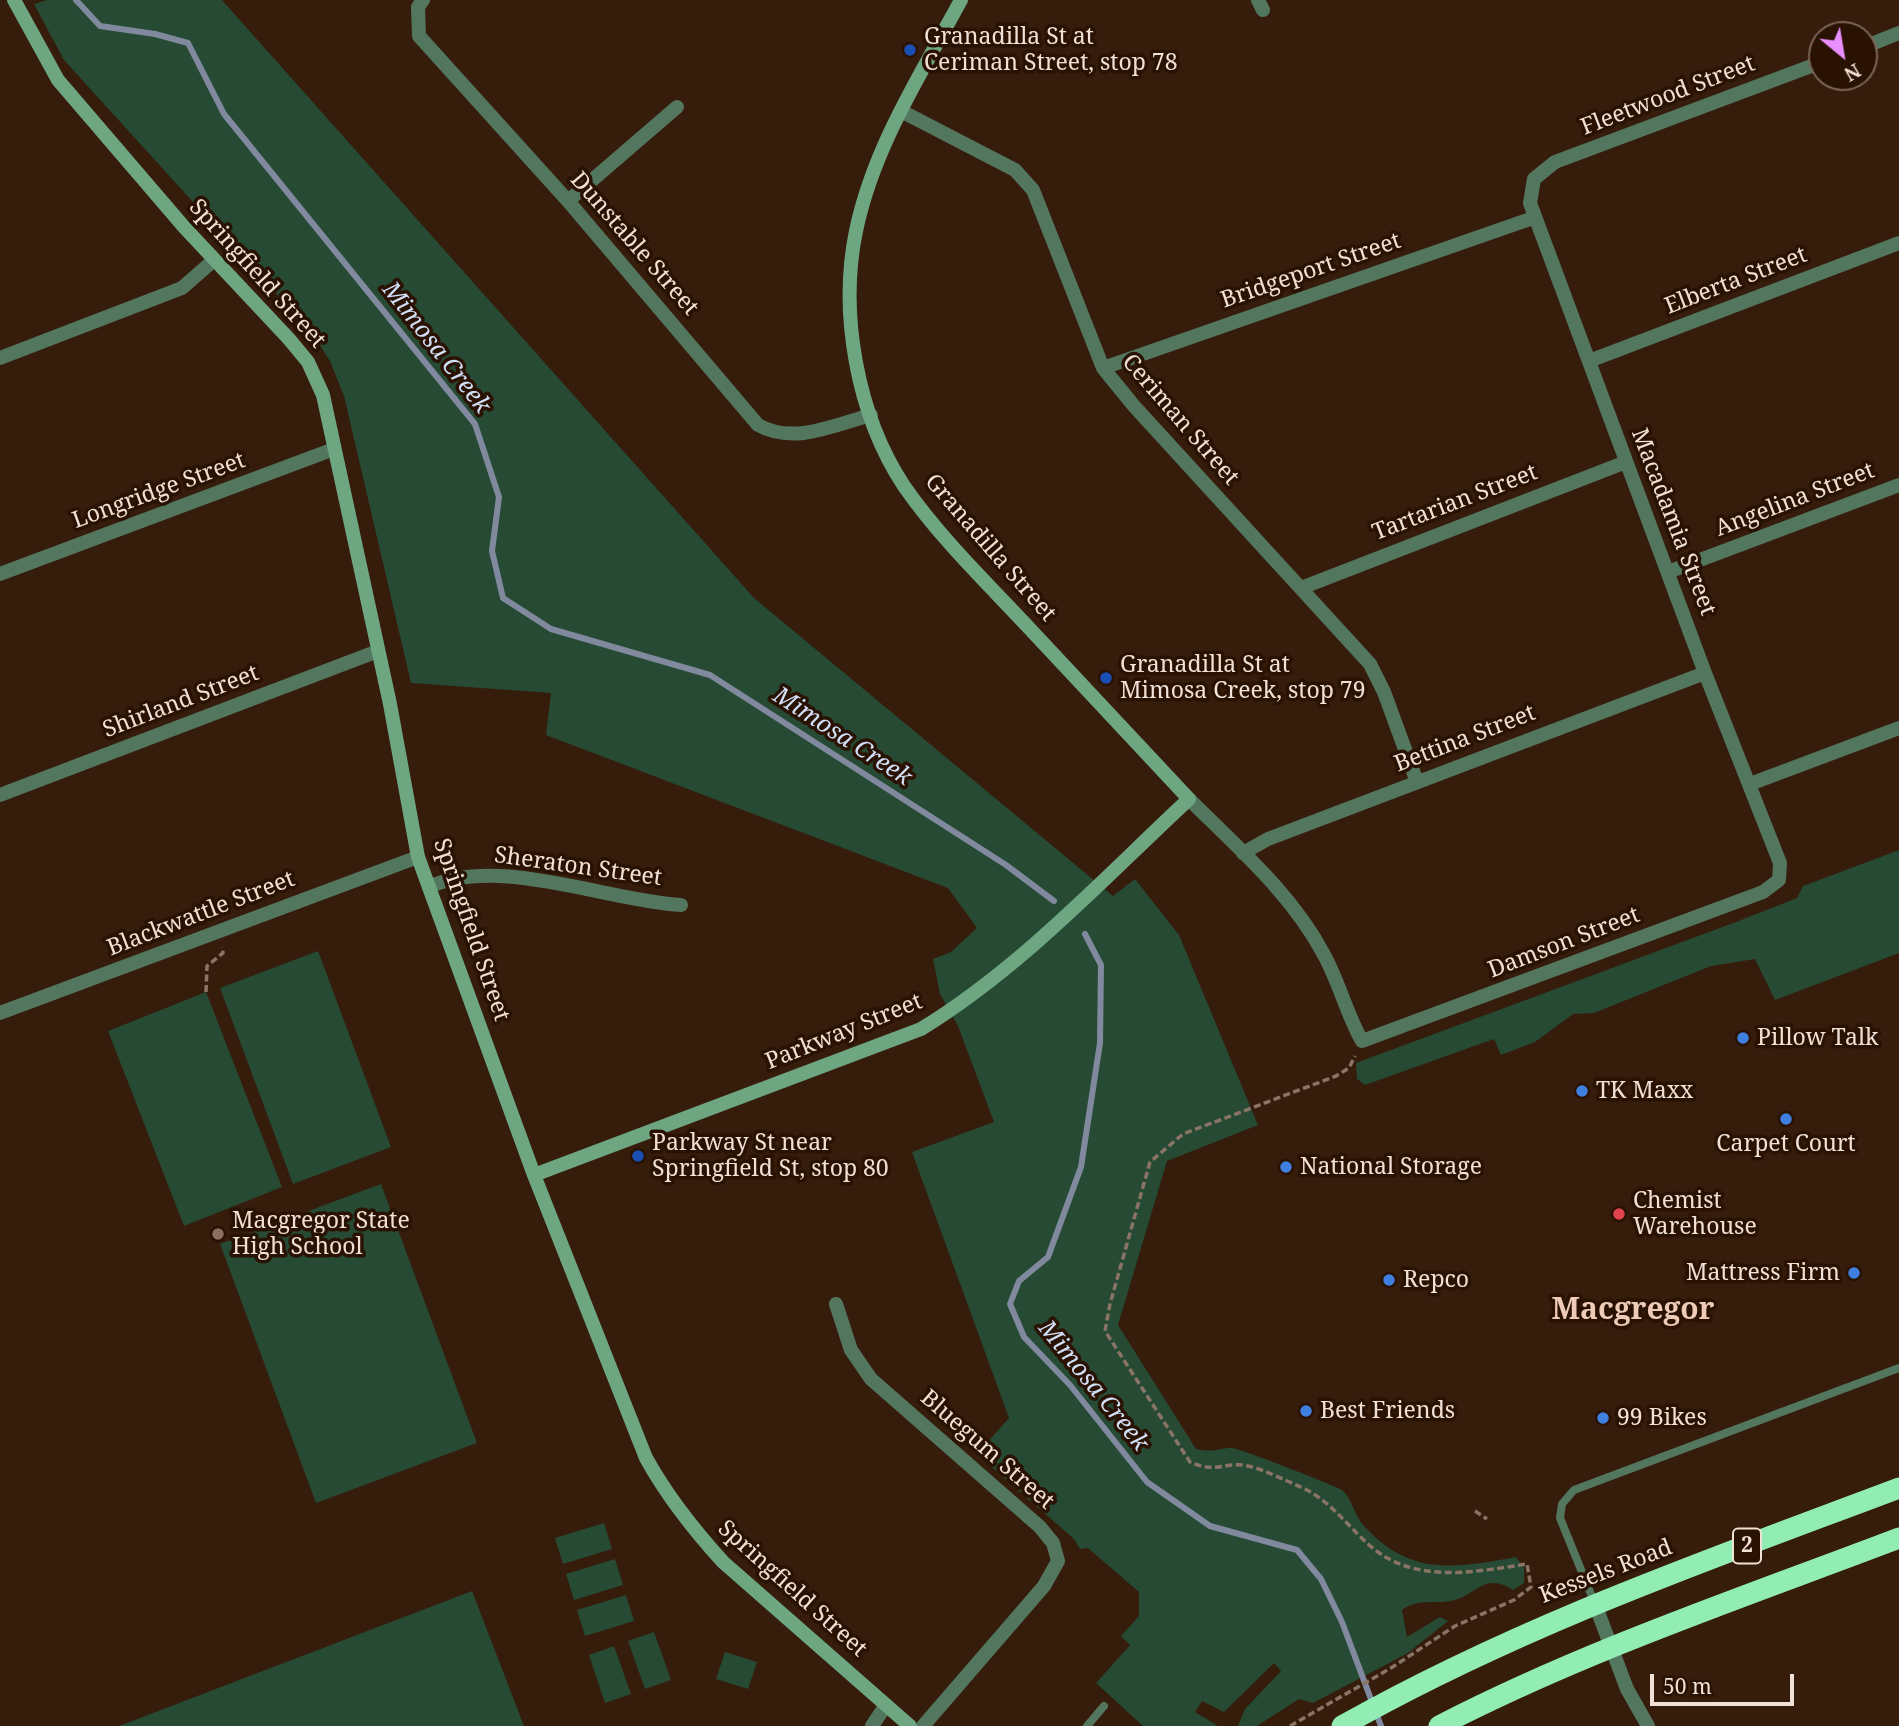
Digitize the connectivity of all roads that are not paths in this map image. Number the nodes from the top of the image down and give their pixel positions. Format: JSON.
{"nodes":[{"id":1,"x":14,"y":0,"type":"edge"},
{"id":2,"x":423,"y":0,"type":"edge"},
{"id":3,"x":961,"y":0,"type":"edge"},
{"id":4,"x":1899,"y":33,"type":"edge"},
{"id":5,"x":1878,"y":41,"type":"edge"},
{"id":6,"x":1808,"y":67,"type":"edge"},
{"id":7,"x":677,"y":107,"type":"dead end"},
{"id":8,"x":901,"y":111,"type":"junction"},
{"id":9,"x":1534,"y":178,"type":"joint"},
{"id":10,"x":568,"y":201,"type":"junction"},
{"id":11,"x":1533,"y":218,"type":"junction"},
{"id":12,"x":1899,"y":243,"type":"edge"},
{"id":13,"x":214,"y":260,"type":"junction"},
{"id":14,"x":0,"y":358,"type":"edge"},
{"id":15,"x":1589,"y":361,"type":"junction"},
{"id":16,"x":1104,"y":368,"type":"junction"},
{"id":17,"x":871,"y":415,"type":"junction"},
{"id":18,"x":334,"y":449,"type":"junction"},
{"id":19,"x":1626,"y":462,"type":"junction"},
{"id":20,"x":1899,"y":485,"type":"edge"},
{"id":21,"x":1668,"y":572,"type":"junction"},
{"id":22,"x":0,"y":574,"type":"edge"},
{"id":23,"x":1301,"y":588,"type":"junction"},
{"id":24,"x":379,"y":651,"type":"junction"},
{"id":25,"x":1705,"y":673,"type":"junction"},
{"id":26,"x":1899,"y":728,"type":"edge"},
{"id":27,"x":1417,"y":782,"type":"junction"},
{"id":28,"x":1750,"y":784,"type":"junction"},
{"id":29,"x":0,"y":795,"type":"edge"},
{"id":30,"x":1189,"y":799,"type":"junction"},
{"id":31,"x":1243,"y":853,"type":"junction"},
{"id":32,"x":418,"y":857,"type":"junction"},
{"id":33,"x":1779,"y":880,"type":"joint"},
{"id":34,"x":429,"y":887,"type":"junction"},
{"id":35,"x":681,"y":905,"type":"dead end"},
{"id":36,"x":0,"y":1013,"type":"edge"},
{"id":37,"x":1362,"y":1041,"type":"joint"},
{"id":38,"x":534,"y":1175,"type":"junction"},
{"id":39,"x":836,"y":1304,"type":"dead end"},
{"id":40,"x":1899,"y":1368,"type":"edge"},
{"id":41,"x":1899,"y":1488,"type":"edge"},
{"id":42,"x":1899,"y":1538,"type":"edge"},
{"id":43,"x":1595,"y":1604,"type":"junction"},
{"id":44,"x":1612,"y":1647,"type":"junction"},
{"id":45,"x":886,"y":1705,"type":"junction"},
{"id":46,"x":1104,"y":1706,"type":"dead end"},
{"id":47,"x":872,"y":1726,"type":"edge"},
{"id":48,"x":911,"y":1726,"type":"edge"},
{"id":49,"x":923,"y":1726,"type":"edge"},
{"id":50,"x":1087,"y":1726,"type":"edge"},
{"id":51,"x":1342,"y":1726,"type":"edge"},
{"id":52,"x":1439,"y":1726,"type":"edge"},
{"id":53,"x":1648,"y":1726,"type":"edge"}],
"edges":[{"from":1,"to":13,"type":"street","name":"Springfield Street"},
{"from":2,"to":10,"type":"street","name":"Dunstable Street"},
{"from":3,"to":8,"type":"street","name":"Granadilla Street"},
{"from":4,"to":5,"type":"street"},
{"from":6,"to":9,"type":"street","name":"Fleetwood Street"},
{"from":7,"to":10,"type":"street"},
{"from":8,"to":16,"type":"street","name":"Ceriman Street"},
{"from":8,"to":17,"type":"street","name":"Granadilla Street"},
{"from":9,"to":11,"type":"street","name":"Macadamia Street"},
{"from":10,"to":17,"type":"street","name":"Dunstable Street"},
{"from":11,"to":15,"type":"street","name":"Macadamia Street"},
{"from":11,"to":16,"type":"street","name":"Bridgeport Street"},
{"from":12,"to":15,"type":"street","name":"Elberta Street"},
{"from":13,"to":14,"type":"street"},
{"from":13,"to":18,"type":"street","name":"Springfield Street"},
{"from":15,"to":19,"type":"street","name":"Macadamia Street"},
{"from":16,"to":23,"type":"street","name":"Ceriman Street"},
{"from":17,"to":30,"type":"street","name":"Granadilla Street"},
{"from":18,"to":22,"type":"street","name":"Longridge Street"},
{"from":18,"to":24,"type":"street","name":"Springfield Street"},
{"from":19,"to":21,"type":"street","name":"Macadamia Street"},
{"from":19,"to":23,"type":"street","name":"Tartarian Street"},
{"from":20,"to":21,"type":"street","name":"Angelina Street"},
{"from":21,"to":25,"type":"street","name":"Macadamia Street"},
{"from":23,"to":27,"type":"street","name":"Ceriman Street"},
{"from":24,"to":29,"type":"street","name":"Shirland Street"},
{"from":24,"to":32,"type":"street","name":"Springfield Street"},
{"from":25,"to":27,"type":"street","name":"Bettina Street"},
{"from":25,"to":28,"type":"street","name":"Macadamia Street"},
{"from":26,"to":28,"type":"street"},
{"from":27,"to":31,"type":"street","name":"Bettina Street"},
{"from":28,"to":33,"type":"street","name":"Macadamia Street"},
{"from":30,"to":31,"type":"street","name":"Granadilla Street"},
{"from":30,"to":38,"type":"street","name":"Parkway Street"},
{"from":31,"to":37,"type":"street","name":"Granadilla Street"},
{"from":32,"to":34,"type":"street","name":"Springfield Street"},
{"from":32,"to":36,"type":"street","name":"Blackwattle Street"},
{"from":33,"to":37,"type":"street","name":"Damson Street"},
{"from":34,"to":35,"type":"street","name":"Sheraton Street"},
{"from":34,"to":38,"type":"street","name":"Springfield Street"},
{"from":38,"to":45,"type":"street","name":"Springfield Street"},
{"from":39,"to":49,"type":"street","name":"Bluegum Street"},
{"from":40,"to":43,"type":"lane"},
{"from":41,"to":43,"type":"highway","name":"Kessels Road","number":"2"},
{"from":42,"to":44,"type":"highway","number":"2"},
{"from":43,"to":44,"type":"street"},
{"from":43,"to":51,"type":"highway","name":"Kessels Road","number":"2"},
{"from":44,"to":52,"type":"highway","number":"2"},
{"from":44,"to":53,"type":"street"},
{"from":45,"to":47,"type":"street"},
{"from":45,"to":48,"type":"street","name":"Springfield Street"},
{"from":46,"to":50,"type":"lane"}]}
